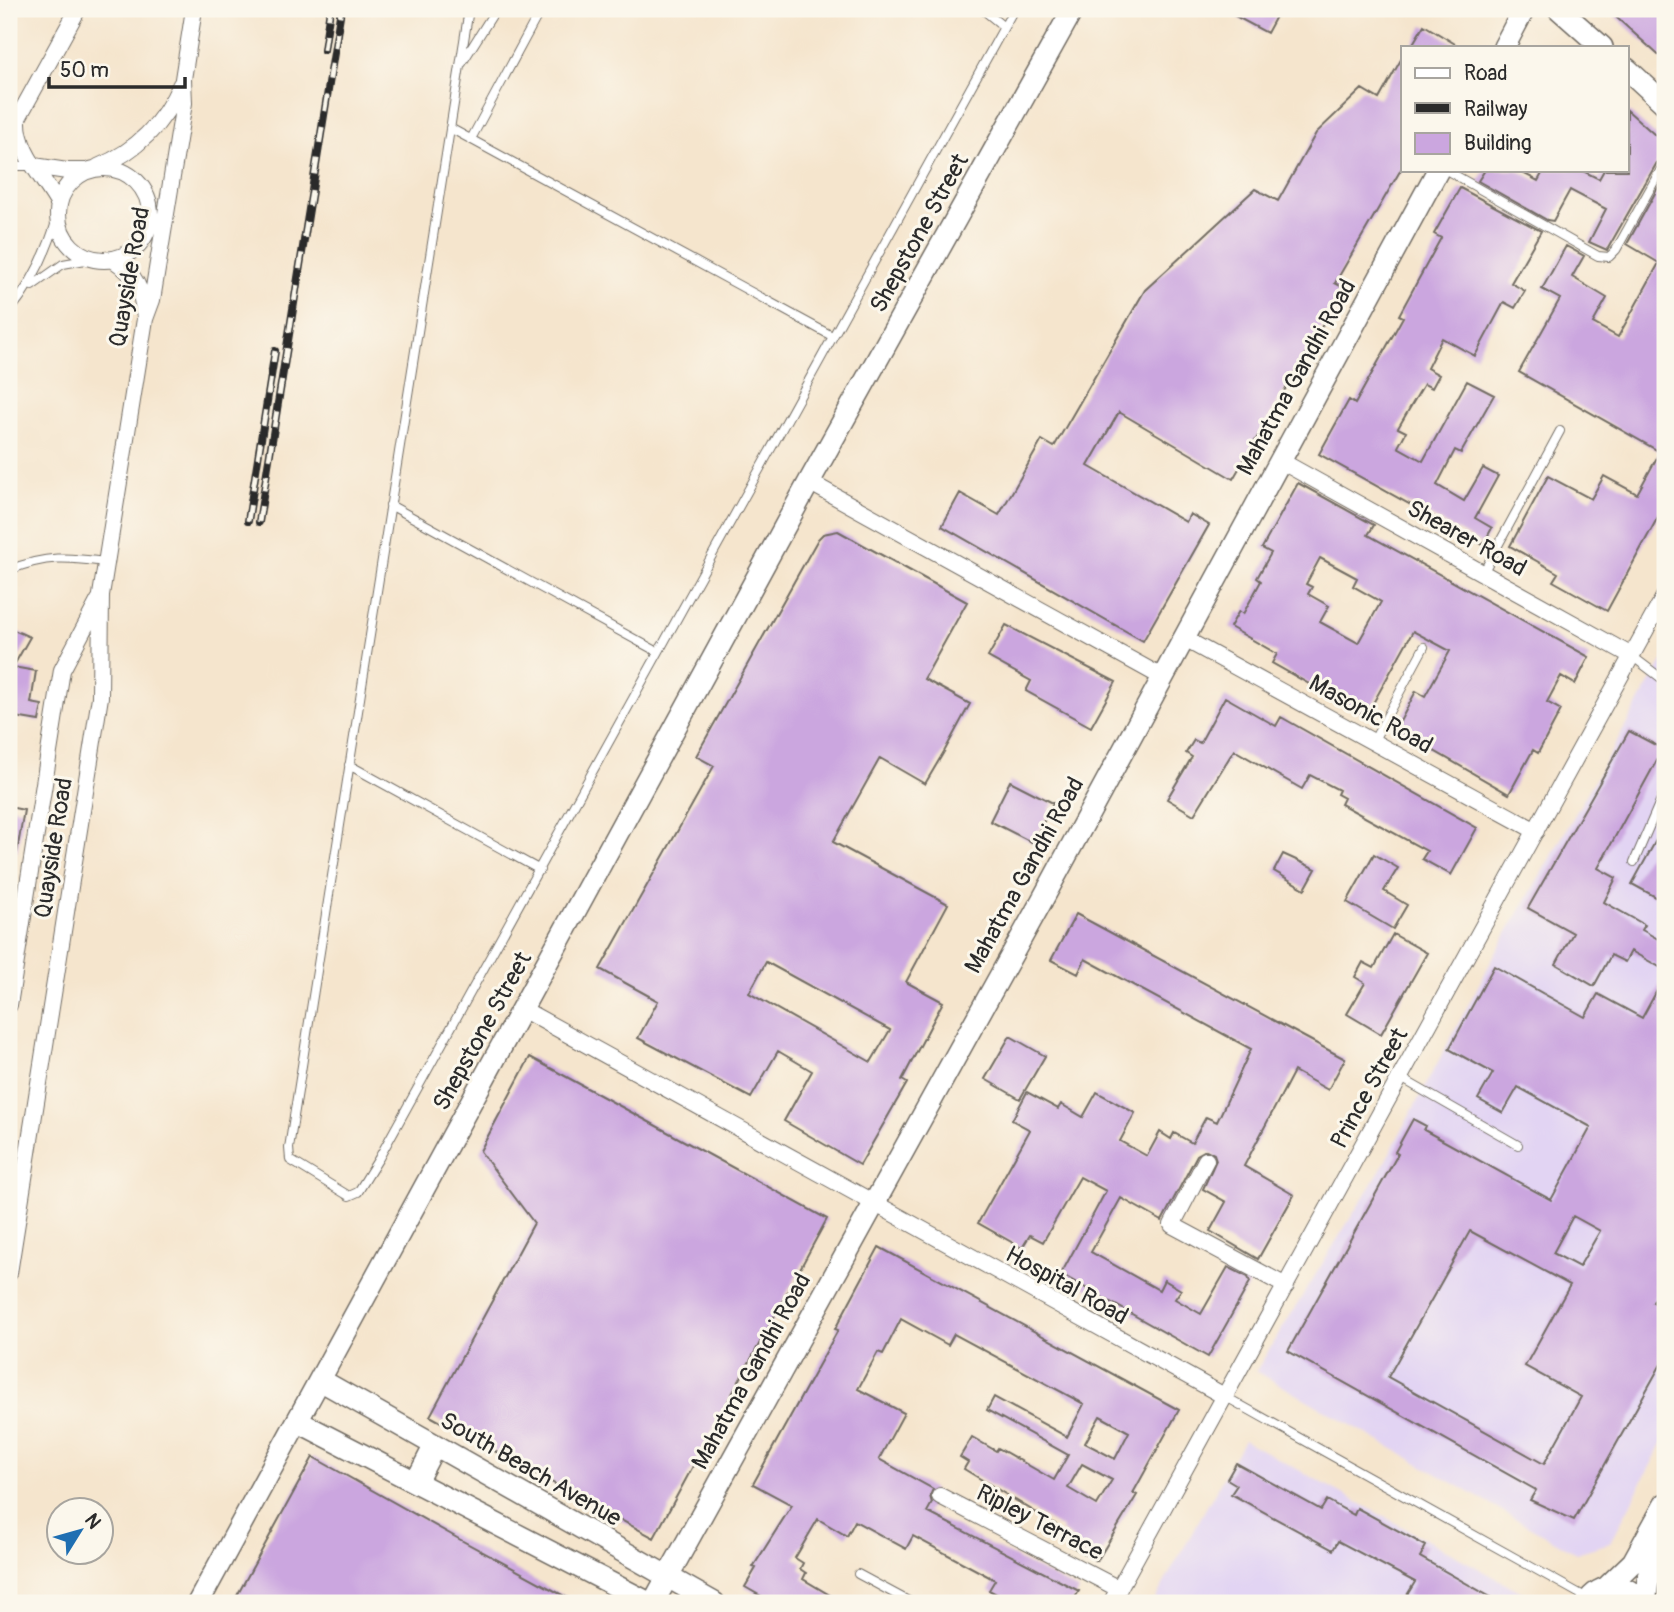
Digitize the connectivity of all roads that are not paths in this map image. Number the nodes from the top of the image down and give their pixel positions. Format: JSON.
{"nodes":[{"id":1,"x":78,"y":9,"type":"edge"},
{"id":2,"x":194,"y":9,"type":"edge"},
{"id":3,"x":469,"y":9,"type":"edge"},
{"id":4,"x":496,"y":9,"type":"edge"},
{"id":5,"x":541,"y":9,"type":"edge"},
{"id":6,"x":982,"y":9,"type":"edge"},
{"id":7,"x":1014,"y":9,"type":"edge"},
{"id":8,"x":1073,"y":9,"type":"edge"},
{"id":9,"x":1524,"y":9,"type":"edge"},
{"id":10,"x":1559,"y":9,"type":"edge"},
{"id":11,"x":1004,"y":27,"type":"junction"},
{"id":12,"x":1505,"y":46,"type":"edge"},
{"id":13,"x":1601,"y":46,"type":"edge"},
{"id":14,"x":460,"y":67,"type":"junction"},
{"id":15,"x":1628,"y":70,"type":"edge"},
{"id":16,"x":183,"y":79,"type":"junction"},
{"id":17,"x":1665,"y":104,"type":"edge"},
{"id":18,"x":450,"y":128,"type":"junction"},
{"id":19,"x":471,"y":139,"type":"junction"},
{"id":20,"x":1665,"y":162,"type":"edge"},
{"id":21,"x":9,"y":166,"type":"edge"},
{"id":22,"x":34,"y":166,"type":"junction"},
{"id":23,"x":92,"y":169,"type":"junction"},
{"id":24,"x":1437,"y":172,"type":"edge"},
{"id":25,"x":1450,"y":172,"type":"edge"},
{"id":26,"x":165,"y":201,"type":"junction"},
{"id":27,"x":58,"y":210,"type":"junction"},
{"id":28,"x":149,"y":228,"type":"junction"},
{"id":29,"x":157,"y":257,"type":"junction"},
{"id":30,"x":91,"y":259,"type":"junction"},
{"id":31,"x":114,"y":260,"type":"junction"},
{"id":32,"x":27,"y":290,"type":"junction"},
{"id":33,"x":9,"y":312,"type":"edge"},
{"id":34,"x":145,"y":319,"type":"junction"},
{"id":35,"x":832,"y":336,"type":"junction"},
{"id":36,"x":1560,"y":431,"type":"dead end"},
{"id":37,"x":1279,"y":460,"type":"junction"},
{"id":38,"x":809,"y":482,"type":"junction"},
{"id":39,"x":390,"y":505,"type":"junction"},
{"id":40,"x":106,"y":562,"type":"junction"},
{"id":41,"x":9,"y":570,"type":"edge"},
{"id":42,"x":1483,"y":573,"type":"junction"},
{"id":43,"x":102,"y":594,"type":"junction"},
{"id":44,"x":1665,"y":595,"type":"edge"},
{"id":45,"x":1183,"y":638,"type":"junction"},
{"id":46,"x":1424,"y":647,"type":"dead end"},
{"id":47,"x":658,"y":652,"type":"junction"},
{"id":48,"x":1632,"y":656,"type":"junction"},
{"id":49,"x":1162,"y":677,"type":"junction"},
{"id":50,"x":1665,"y":681,"type":"edge"},
{"id":51,"x":1373,"y":741,"type":"junction"},
{"id":52,"x":349,"y":765,"type":"junction"},
{"id":53,"x":1665,"y":790,"type":"edge"},
{"id":54,"x":1536,"y":831,"type":"junction"},
{"id":55,"x":1634,"y":862,"type":"dead end"},
{"id":56,"x":540,"y":870,"type":"junction"},
{"id":57,"x":12,"y":965,"type":"edge"},
{"id":58,"x":9,"y":1005,"type":"edge"},
{"id":59,"x":524,"y":1010,"type":"junction"},
{"id":60,"x":1401,"y":1078,"type":"junction"},
{"id":61,"x":1518,"y":1144,"type":"dead end"},
{"id":62,"x":1206,"y":1160,"type":"dead end"},
{"id":63,"x":873,"y":1206,"type":"junction"},
{"id":64,"x":9,"y":1273,"type":"edge"},
{"id":65,"x":1286,"y":1286,"type":"junction"},
{"id":66,"x":322,"y":1381,"type":"junction"},
{"id":67,"x":1226,"y":1397,"type":"junction"},
{"id":68,"x":299,"y":1422,"type":"junction"},
{"id":69,"x":435,"y":1445,"type":"junction"},
{"id":70,"x":416,"y":1482,"type":"junction"},
{"id":71,"x":940,"y":1496,"type":"dead end"},
{"id":72,"x":1665,"y":1504,"type":"edge"},
{"id":73,"x":547,"y":1508,"type":"junction"},
{"id":74,"x":529,"y":1542,"type":"junction"},
{"id":75,"x":1665,"y":1543,"type":"edge"},
{"id":76,"x":858,"y":1574,"type":"dead end"},
{"id":77,"x":667,"y":1576,"type":"junction"},
{"id":78,"x":1607,"y":1587,"type":"junction"},
{"id":79,"x":1115,"y":1596,"type":"edge"},
{"id":80,"x":1588,"y":1601,"type":"edge"},
{"id":81,"x":198,"y":1603,"type":"edge"},
{"id":82,"x":651,"y":1603,"type":"edge"},
{"id":83,"x":713,"y":1603,"type":"edge"},
{"id":84,"x":912,"y":1603,"type":"edge"},
{"id":85,"x":1643,"y":1603,"type":"edge"}],
"edges":[{"from":1,"to":22,"type":"street"},
{"from":2,"to":16,"type":"street","name":"Quayside Road"},
{"from":3,"to":14,"type":"lane"},
{"from":4,"to":14,"type":"lane"},
{"from":5,"to":19,"type":"lane"},
{"from":6,"to":11,"type":"lane"},
{"from":7,"to":11,"type":"lane"},
{"from":8,"to":38,"type":"main road","name":"Shepstone Street"},
{"from":9,"to":12,"type":"main road"},
{"from":10,"to":13,"type":"main road"},
{"from":11,"to":35,"type":"lane"},
{"from":14,"to":18,"type":"lane"},
{"from":15,"to":17,"type":"main road"},
{"from":16,"to":23,"type":"street"},
{"from":16,"to":26,"type":"street","name":"Quayside Road"},
{"from":18,"to":19,"type":"lane"},
{"from":18,"to":39,"type":"lane"},
{"from":19,"to":35,"type":"lane"},
{"from":20,"to":25,"type":"lane"},
{"from":21,"to":22,"type":"lane"},
{"from":22,"to":23,"type":"street"},
{"from":22,"to":27,"type":"street"},
{"from":23,"to":27,"type":"street"},
{"from":23,"to":28,"type":"street"},
{"from":24,"to":37,"type":"main road","name":"Mahatma Gandhi Road"},
{"from":26,"to":28,"type":"street"},
{"from":26,"to":29,"type":"street","name":"Quayside Road"},
{"from":27,"to":30,"type":"street"},
{"from":27,"to":32,"type":"lane"},
{"from":28,"to":29,"type":"street"},
{"from":28,"to":31,"type":"street"},
{"from":29,"to":34,"type":"street","name":"Quayside Road"},
{"from":30,"to":31,"type":"street"},
{"from":30,"to":32,"type":"lane"},
{"from":31,"to":34,"type":"street"},
{"from":32,"to":33,"type":"lane"},
{"from":34,"to":40,"type":"street","name":"Quayside Road"},
{"from":35,"to":47,"type":"lane"},
{"from":36,"to":42,"type":"lane"},
{"from":37,"to":42,"type":"street","name":"Shearer Road"},
{"from":37,"to":45,"type":"main road","name":"Mahatma Gandhi Road"},
{"from":38,"to":49,"type":"street"},
{"from":38,"to":59,"type":"main road","name":"Shepstone Street"},
{"from":39,"to":47,"type":"lane"},
{"from":39,"to":52,"type":"lane"},
{"from":40,"to":41,"type":"lane"},
{"from":40,"to":43,"type":"street","name":"Quayside Road"},
{"from":42,"to":48,"type":"street","name":"Shearer Road"},
{"from":43,"to":57,"type":"street","name":"Quayside Road"},
{"from":43,"to":64,"type":"street","name":"Quayside Road"},
{"from":44,"to":48,"type":"street","name":"Prince Street"},
{"from":45,"to":49,"type":"main road","name":"Mahatma Gandhi Road"},
{"from":45,"to":51,"type":"street","name":"Masonic Road"},
{"from":46,"to":51,"type":"lane"},
{"from":47,"to":56,"type":"lane"},
{"from":48,"to":50,"type":"lane"},
{"from":48,"to":54,"type":"street","name":"Prince Street"},
{"from":49,"to":63,"type":"main road","name":"Mahatma Gandhi Road"},
{"from":51,"to":54,"type":"street","name":"Masonic Road"},
{"from":52,"to":56,"type":"lane"},
{"from":52,"to":56,"type":"lane"},
{"from":53,"to":55,"type":"lane"},
{"from":54,"to":60,"type":"street","name":"Prince Street"},
{"from":57,"to":58,"type":"street","name":"Quayside Road"},
{"from":59,"to":63,"type":"street","name":"Hospital Road"},
{"from":59,"to":66,"type":"main road","name":"Shepstone Street"},
{"from":60,"to":61,"type":"lane"},
{"from":60,"to":65,"type":"street","name":"Prince Street"},
{"from":62,"to":65,"type":"street"},
{"from":63,"to":67,"type":"street","name":"Hospital Road"},
{"from":63,"to":77,"type":"main road","name":"Mahatma Gandhi Road"},
{"from":65,"to":67,"type":"street","name":"Prince Street"},
{"from":66,"to":68,"type":"main road","name":"Shepstone Street"},
{"from":66,"to":69,"type":"main road","name":"South Beach Avenue"},
{"from":67,"to":79,"type":"street","name":"Prince Street"},
{"from":67,"to":80,"type":"lane","name":"Hospital Road"},
{"from":68,"to":70,"type":"main road"},
{"from":68,"to":81,"type":"main road","name":"Shepstone Street"},
{"from":69,"to":70,"type":"main road"},
{"from":69,"to":73,"type":"main road","name":"South Beach Avenue"},
{"from":70,"to":74,"type":"main road"},
{"from":71,"to":79,"type":"street","name":"Ripley Terrace"},
{"from":72,"to":78,"type":"main road"},
{"from":73,"to":74,"type":"main road"},
{"from":73,"to":77,"type":"main road","name":"South Beach Avenue"},
{"from":74,"to":82,"type":"main road"},
{"from":75,"to":85,"type":"main road"},
{"from":76,"to":84,"type":"lane"},
{"from":77,"to":82,"type":"main road","name":"Mahatma Gandhi Road"},
{"from":77,"to":83,"type":"main road","name":"South Beach Avenue"},
{"from":78,"to":80,"type":"main road"},
{"from":78,"to":85,"type":"main road"}]}
